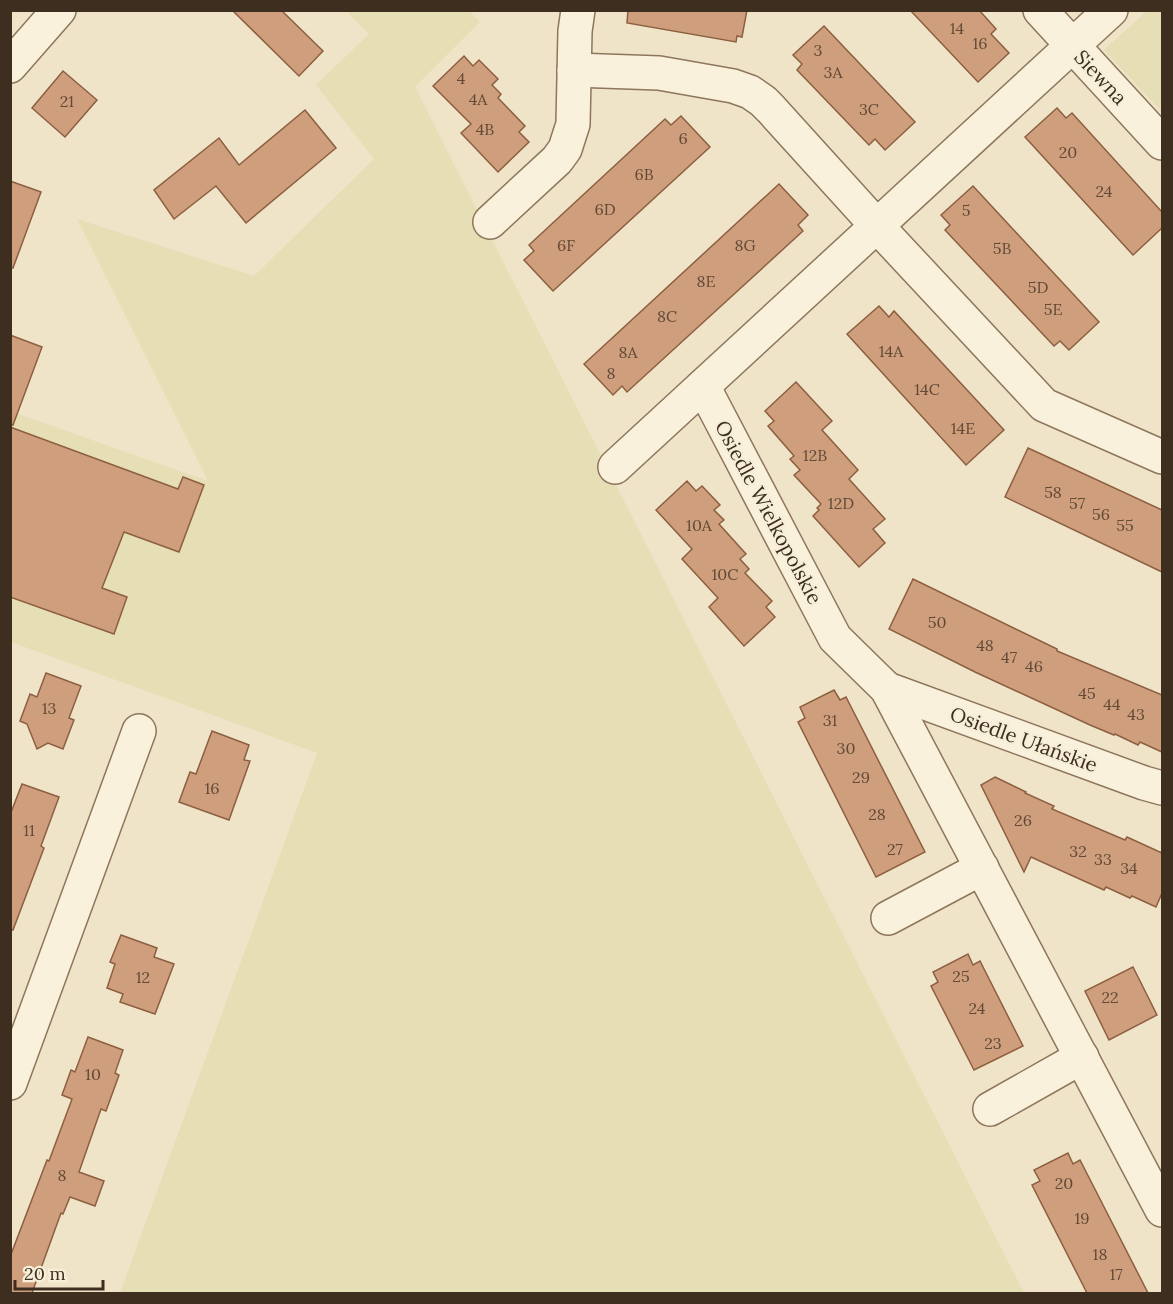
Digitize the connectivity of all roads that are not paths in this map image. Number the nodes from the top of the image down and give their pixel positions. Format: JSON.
{"nodes":[{"id":1,"x":59,"y":10,"type":"edge"},
{"id":2,"x":578,"y":10,"type":"edge"},
{"id":3,"x":1040,"y":10,"type":"edge"},
{"id":4,"x":1111,"y":10,"type":"edge"},
{"id":5,"x":1072,"y":46,"type":"junction"},
{"id":6,"x":10,"y":66,"type":"edge"},
{"id":7,"x":574,"y":70,"type":"junction"},
{"id":8,"x":1162,"y":143,"type":"edge"},
{"id":9,"x":490,"y":222,"type":"dead end"},
{"id":10,"x":877,"y":226,"type":"junction"},
{"id":11,"x":703,"y":386,"type":"junction"},
{"id":12,"x":1162,"y":457,"type":"edge"},
{"id":13,"x":615,"y":467,"type":"dead end"},
{"id":14,"x":835,"y":638,"type":"joint"},
{"id":15,"x":887,"y":689,"type":"junction"},
{"id":16,"x":139,"y":731,"type":"dead end"},
{"id":17,"x":1162,"y":788,"type":"edge"},
{"id":18,"x":982,"y":868,"type":"junction"},
{"id":19,"x":888,"y":918,"type":"dead end"},
{"id":20,"x":1082,"y":1057,"type":"junction"},
{"id":21,"x":10,"y":1083,"type":"edge"},
{"id":22,"x":990,"y":1109,"type":"dead end"},
{"id":23,"x":1158,"y":1191,"type":"edge"}],
"edges":[{"from":1,"to":6,"type":"street"},
{"from":2,"to":7,"type":"street"},
{"from":3,"to":5,"type":"street","name":"Siewna"},
{"from":4,"to":5,"type":"street"},
{"from":5,"to":8,"type":"street","name":"Siewna"},
{"from":5,"to":10,"type":"street"},
{"from":7,"to":9,"type":"street"},
{"from":7,"to":10,"type":"street"},
{"from":10,"to":11,"type":"street"},
{"from":10,"to":12,"type":"street"},
{"from":11,"to":13,"type":"street"},
{"from":11,"to":14,"type":"street","name":"Osiedle Wielkopolskie"},
{"from":14,"to":15,"type":"street","name":"Osiedle Ułańskie"},
{"from":15,"to":17,"type":"street","name":"Osiedle Ułańskie"},
{"from":15,"to":18,"type":"street","name":"Osiedle Ułańskie"},
{"from":16,"to":21,"type":"street"},
{"from":18,"to":19,"type":"street"},
{"from":18,"to":20,"type":"street","name":"Osiedle Ułańskie"},
{"from":20,"to":22,"type":"street"},
{"from":20,"to":23,"type":"street","name":"Osiedle Ułańskie"}]}
